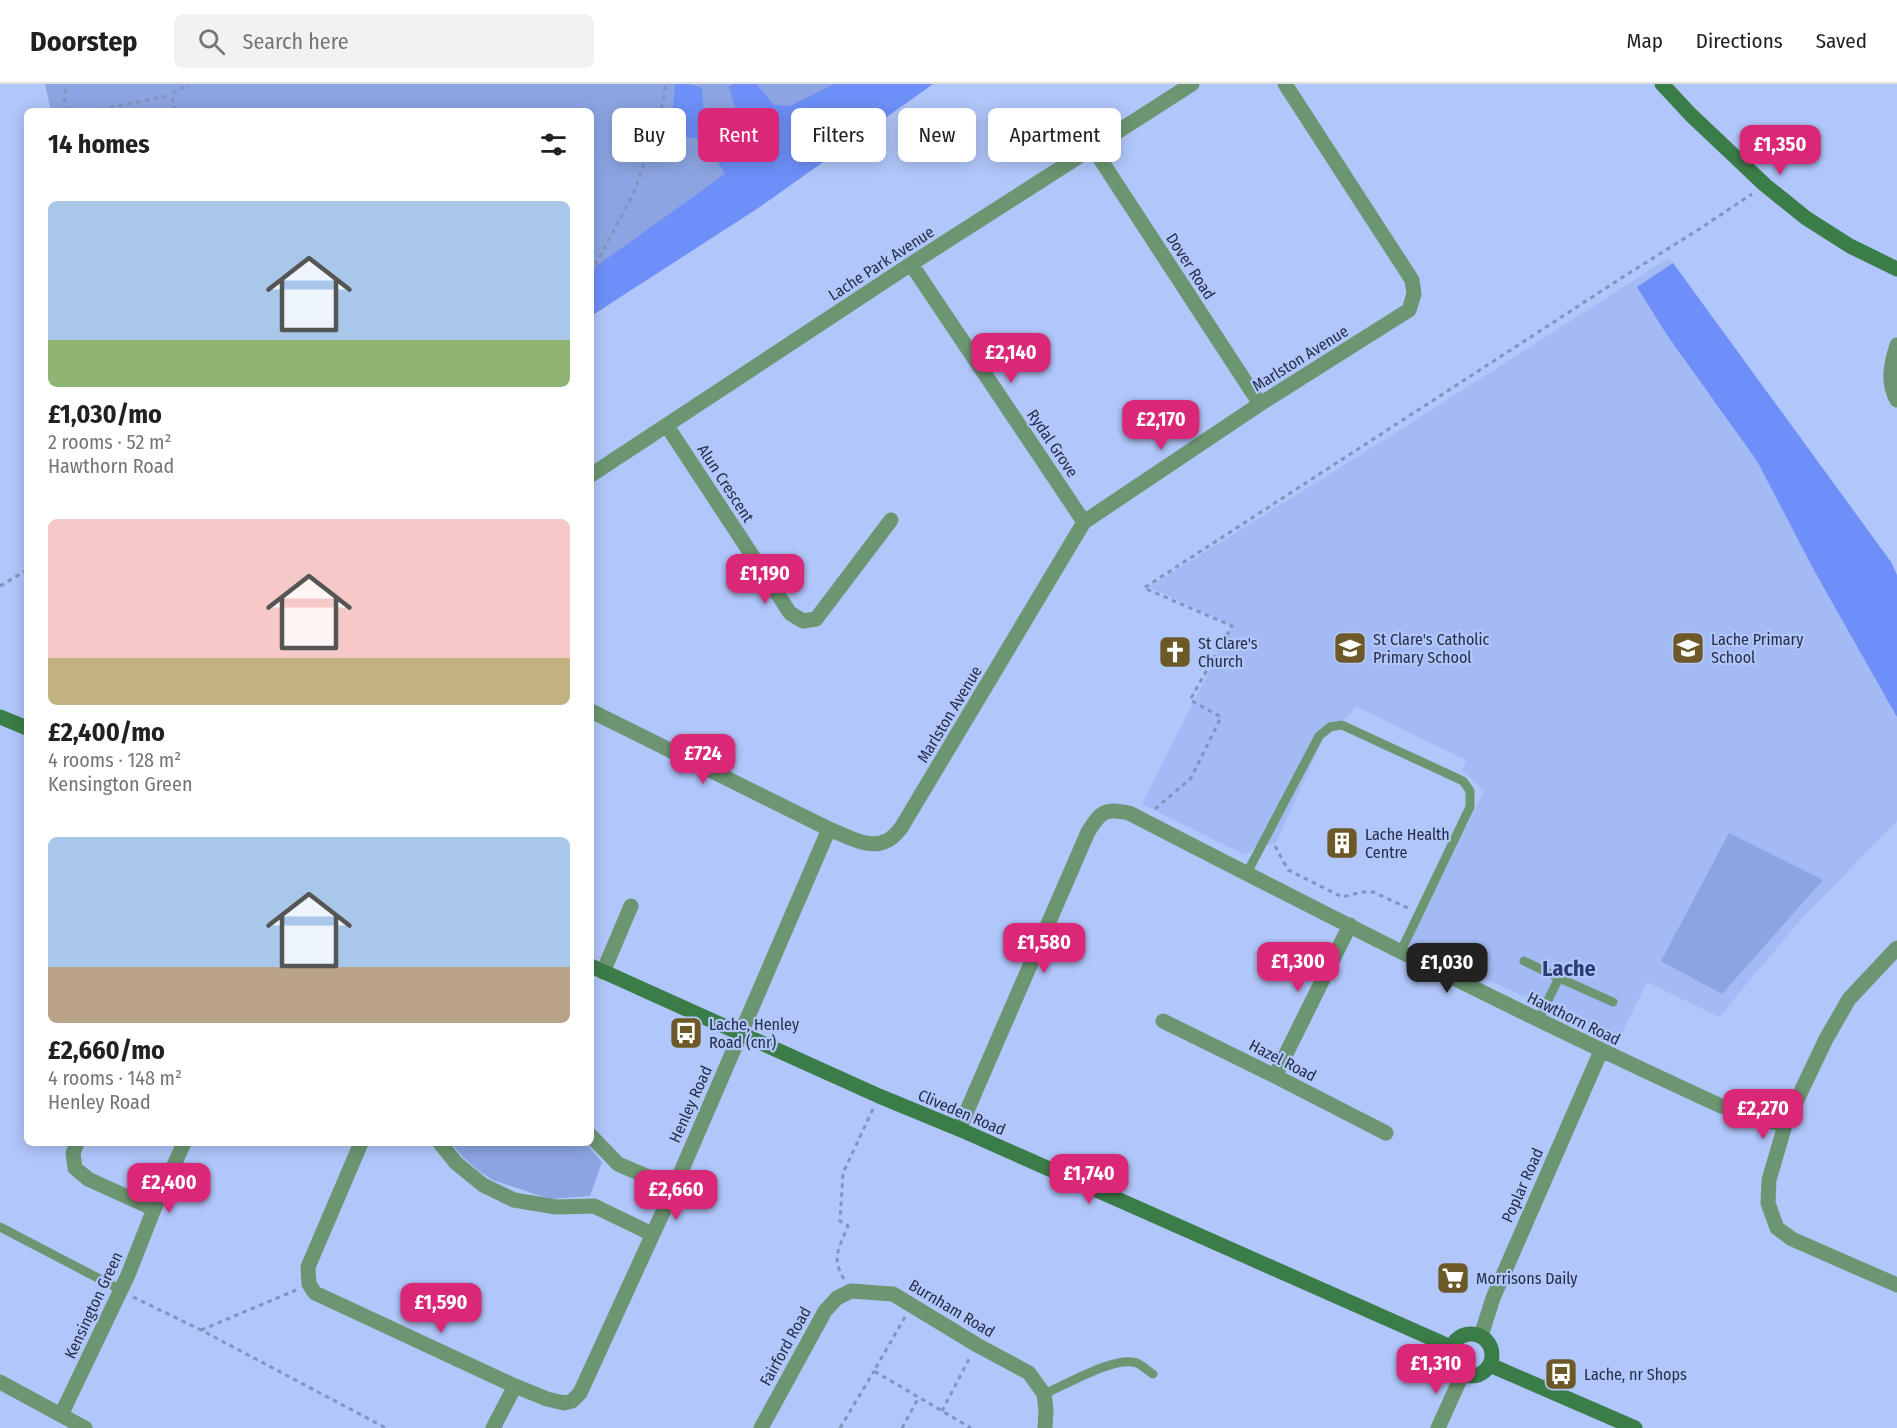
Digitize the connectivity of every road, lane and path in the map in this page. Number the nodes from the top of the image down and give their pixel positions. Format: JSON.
{"nodes":[{"id":1,"x":66,"y":84,"type":"edge"},
{"id":2,"x":666,"y":84,"type":"edge"},
{"id":3,"x":1192,"y":84,"type":"edge"},
{"id":4,"x":1285,"y":84,"type":"edge"},
{"id":5,"x":1662,"y":84,"type":"edge"},
{"id":6,"x":190,"y":87,"type":"dead end"},
{"id":7,"x":172,"y":95,"type":"junction"},
{"id":8,"x":65,"y":108,"type":"edge"},
{"id":9,"x":107,"y":108,"type":"edge"},
{"id":10,"x":174,"y":108,"type":"edge"},
{"id":11,"x":1121,"y":130,"type":"edge"},
{"id":12,"x":1071,"y":162,"type":"edge"},
{"id":13,"x":1102,"y":162,"type":"edge"},
{"id":14,"x":1766,"y":185,"type":"junction"},
{"id":15,"x":911,"y":264,"type":"junction"},
{"id":16,"x":594,"y":267,"type":"edge"},
{"id":17,"x":1897,"y":269,"type":"edge"},
{"id":18,"x":1897,"y":345,"type":"edge"},
{"id":19,"x":1897,"y":400,"type":"edge"},
{"id":20,"x":1260,"y":404,"type":"junction"},
{"id":21,"x":667,"y":426,"type":"junction"},
{"id":22,"x":594,"y":473,"type":"edge"},
{"id":23,"x":891,"y":520,"type":"dead end"},
{"id":24,"x":1084,"y":522,"type":"junction"},
{"id":25,"x":24,"y":572,"type":"edge"},
{"id":26,"x":0,"y":586,"type":"edge"},
{"id":27,"x":594,"y":712,"type":"edge"},
{"id":28,"x":0,"y":717,"type":"edge"},
{"id":29,"x":24,"y":727,"type":"edge"},
{"id":30,"x":1136,"y":817,"type":"junction"},
{"id":31,"x":829,"y":829,"type":"junction"},
{"id":32,"x":1268,"y":836,"type":"junction"},
{"id":33,"x":1247,"y":873,"type":"junction"},
{"id":34,"x":631,"y":906,"type":"dead end"},
{"id":35,"x":1418,"y":913,"type":"junction"},
{"id":36,"x":1350,"y":925,"type":"junction"},
{"id":37,"x":1897,"y":948,"type":"edge"},
{"id":38,"x":1400,"y":953,"type":"junction"},
{"id":39,"x":1524,"y":961,"type":"dead end"},
{"id":40,"x":597,"y":969,"type":"edge"},
{"id":41,"x":1559,"y":978,"type":"junction"},
{"id":42,"x":1613,"y":1002,"type":"dead end"},
{"id":43,"x":1538,"y":1020,"type":"junction"},
{"id":44,"x":1163,"y":1021,"type":"dead end"},
{"id":45,"x":740,"y":1034,"type":"junction"},
{"id":46,"x":1601,"y":1051,"type":"junction"},
{"id":47,"x":1275,"y":1076,"type":"junction"},
{"id":48,"x":879,"y":1096,"type":"junction"},
{"id":49,"x":1785,"y":1125,"type":"junction"},
{"id":50,"x":959,"y":1130,"type":"junction"},
{"id":51,"x":1386,"y":1133,"type":"dead end"},
{"id":52,"x":594,"y":1139,"type":"edge"},
{"id":53,"x":76,"y":1146,"type":"edge"},
{"id":54,"x":183,"y":1146,"type":"edge"},
{"id":55,"x":360,"y":1146,"type":"edge"},
{"id":56,"x":442,"y":1146,"type":"edge"},
{"id":57,"x":674,"y":1188,"type":"junction"},
{"id":58,"x":154,"y":1209,"type":"junction"},
{"id":59,"x":0,"y":1227,"type":"edge"},
{"id":60,"x":652,"y":1234,"type":"junction"},
{"id":61,"x":309,"y":1284,"type":"junction"},
{"id":62,"x":1897,"y":1285,"type":"edge"},
{"id":63,"x":121,"y":1290,"type":"junction"},
{"id":64,"x":851,"y":1291,"type":"junction"},
{"id":65,"x":912,"y":1305,"type":"junction"},
{"id":66,"x":201,"y":1330,"type":"junction"},
{"id":67,"x":1481,"y":1336,"type":"junction"},
{"id":68,"x":977,"y":1345,"type":"junction"},
{"id":69,"x":1451,"y":1347,"type":"junction"},
{"id":70,"x":1490,"y":1365,"type":"junction"},
{"id":71,"x":874,"y":1371,"type":"junction"},
{"id":72,"x":1153,"y":1374,"type":"dead end"},
{"id":73,"x":1462,"y":1375,"type":"junction"},
{"id":74,"x":0,"y":1382,"type":"edge"},
{"id":75,"x":515,"y":1386,"type":"junction"},
{"id":76,"x":1044,"y":1394,"type":"junction"},
{"id":77,"x":919,"y":1397,"type":"junction"},
{"id":78,"x":942,"y":1411,"type":"junction"},
{"id":79,"x":61,"y":1415,"type":"junction"},
{"id":80,"x":85,"y":1428,"type":"edge"},
{"id":81,"x":386,"y":1428,"type":"edge"},
{"id":82,"x":493,"y":1428,"type":"edge"},
{"id":83,"x":761,"y":1428,"type":"edge"},
{"id":84,"x":840,"y":1428,"type":"edge"},
{"id":85,"x":902,"y":1428,"type":"edge"},
{"id":86,"x":971,"y":1428,"type":"edge"},
{"id":87,"x":1045,"y":1428,"type":"edge"},
{"id":88,"x":1438,"y":1428,"type":"edge"},
{"id":89,"x":1635,"y":1428,"type":"edge"}],
"edges":[{"from":1,"to":8,"type":"path"},
{"from":2,"to":16,"type":"path"},
{"from":3,"to":11,"type":"street","name":"Lache Park Avenue"},
{"from":4,"to":20,"type":"street","name":"Marlston Avenue"},
{"from":5,"to":14,"type":"street"},
{"from":6,"to":7,"type":"path"},
{"from":7,"to":9,"type":"path"},
{"from":7,"to":10,"type":"path"},
{"from":12,"to":15,"type":"street","name":"Lache Park Avenue"},
{"from":13,"to":20,"type":"street","name":"Dover Road"},
{"from":14,"to":17,"type":"street"},
{"from":14,"to":30,"type":"path"},
{"from":15,"to":21,"type":"street","name":"Lache Park Avenue"},
{"from":15,"to":24,"type":"street","name":"Rydal Grove"},
{"from":18,"to":19,"type":"street"},
{"from":20,"to":24,"type":"street","name":"Marlston Avenue"},
{"from":21,"to":22,"type":"street","name":"Lache Park Avenue"},
{"from":21,"to":23,"type":"street","name":"Alun Crescent"},
{"from":24,"to":31,"type":"street","name":"Marlston Avenue"},
{"from":25,"to":26,"type":"path"},
{"from":27,"to":31,"type":"street"},
{"from":28,"to":29,"type":"street"},
{"from":30,"to":33,"type":"street","name":"Hawthorn Road"},
{"from":30,"to":50,"type":"street"},
{"from":31,"to":45,"type":"street","name":"Henley Road"},
{"from":32,"to":33,"type":"lane"},
{"from":32,"to":35,"type":"path"},
{"from":32,"to":35,"type":"lane"},
{"from":33,"to":36,"type":"street","name":"Hawthorn Road"},
{"from":34,"to":40,"type":"street"},
{"from":35,"to":38,"type":"lane"},
{"from":36,"to":38,"type":"street","name":"Hawthorn Road"},
{"from":36,"to":47,"type":"street"},
{"from":37,"to":49,"type":"street"},
{"from":38,"to":43,"type":"street","name":"Hawthorn Road"},
{"from":39,"to":41,"type":"lane"},
{"from":40,"to":45,"type":"street","name":"Cliveden Road"},
{"from":41,"to":42,"type":"lane"},
{"from":41,"to":43,"type":"lane"},
{"from":43,"to":46,"type":"street","name":"Hawthorn Road"},
{"from":44,"to":47,"type":"street","name":"Hazel Road"},
{"from":45,"to":48,"type":"street","name":"Cliveden Road"},
{"from":45,"to":57,"type":"street","name":"Henley Road"},
{"from":46,"to":49,"type":"street","name":"Hawthorn Road"},
{"from":46,"to":67,"type":"street","name":"Poplar Road"},
{"from":47,"to":51,"type":"street","name":"Hazel Road"},
{"from":48,"to":50,"type":"street","name":"Cliveden Road"},
{"from":48,"to":64,"type":"path"},
{"from":49,"to":62,"type":"street"},
{"from":50,"to":69,"type":"street","name":"Cliveden Road"},
{"from":52,"to":57,"type":"street"},
{"from":53,"to":58,"type":"street"},
{"from":54,"to":58,"type":"street","name":"Kensington Green"},
{"from":55,"to":61,"type":"street"},
{"from":56,"to":60,"type":"street"},
{"from":57,"to":60,"type":"street","name":"Henley Road"},
{"from":58,"to":63,"type":"street","name":"Kensington Green"},
{"from":59,"to":63,"type":"lane"},
{"from":60,"to":75,"type":"street","name":"Henley Road"},
{"from":61,"to":66,"type":"path"},
{"from":61,"to":75,"type":"street"},
{"from":63,"to":66,"type":"path"},
{"from":63,"to":79,"type":"street","name":"Kensington Green"},
{"from":64,"to":65,"type":"street","name":"Burnham Road"},
{"from":64,"to":83,"type":"street","name":"Fairford Road"},
{"from":65,"to":68,"type":"street","name":"Burnham Road"},
{"from":65,"to":71,"type":"path"},
{"from":66,"to":81,"type":"path"},
{"from":67,"to":69,"type":"street"},
{"from":67,"to":70,"type":"street"},
{"from":68,"to":76,"type":"street","name":"Burnham Road"},
{"from":68,"to":78,"type":"path"},
{"from":69,"to":73,"type":"street"},
{"from":70,"to":73,"type":"street"},
{"from":70,"to":89,"type":"street"},
{"from":71,"to":77,"type":"path"},
{"from":71,"to":84,"type":"path"},
{"from":72,"to":76,"type":"lane"},
{"from":73,"to":88,"type":"street"},
{"from":74,"to":79,"type":"street"},
{"from":75,"to":82,"type":"street"},
{"from":76,"to":87,"type":"street"},
{"from":77,"to":78,"type":"path"},
{"from":77,"to":85,"type":"path"},
{"from":78,"to":86,"type":"path"},
{"from":79,"to":80,"type":"street"}]}
